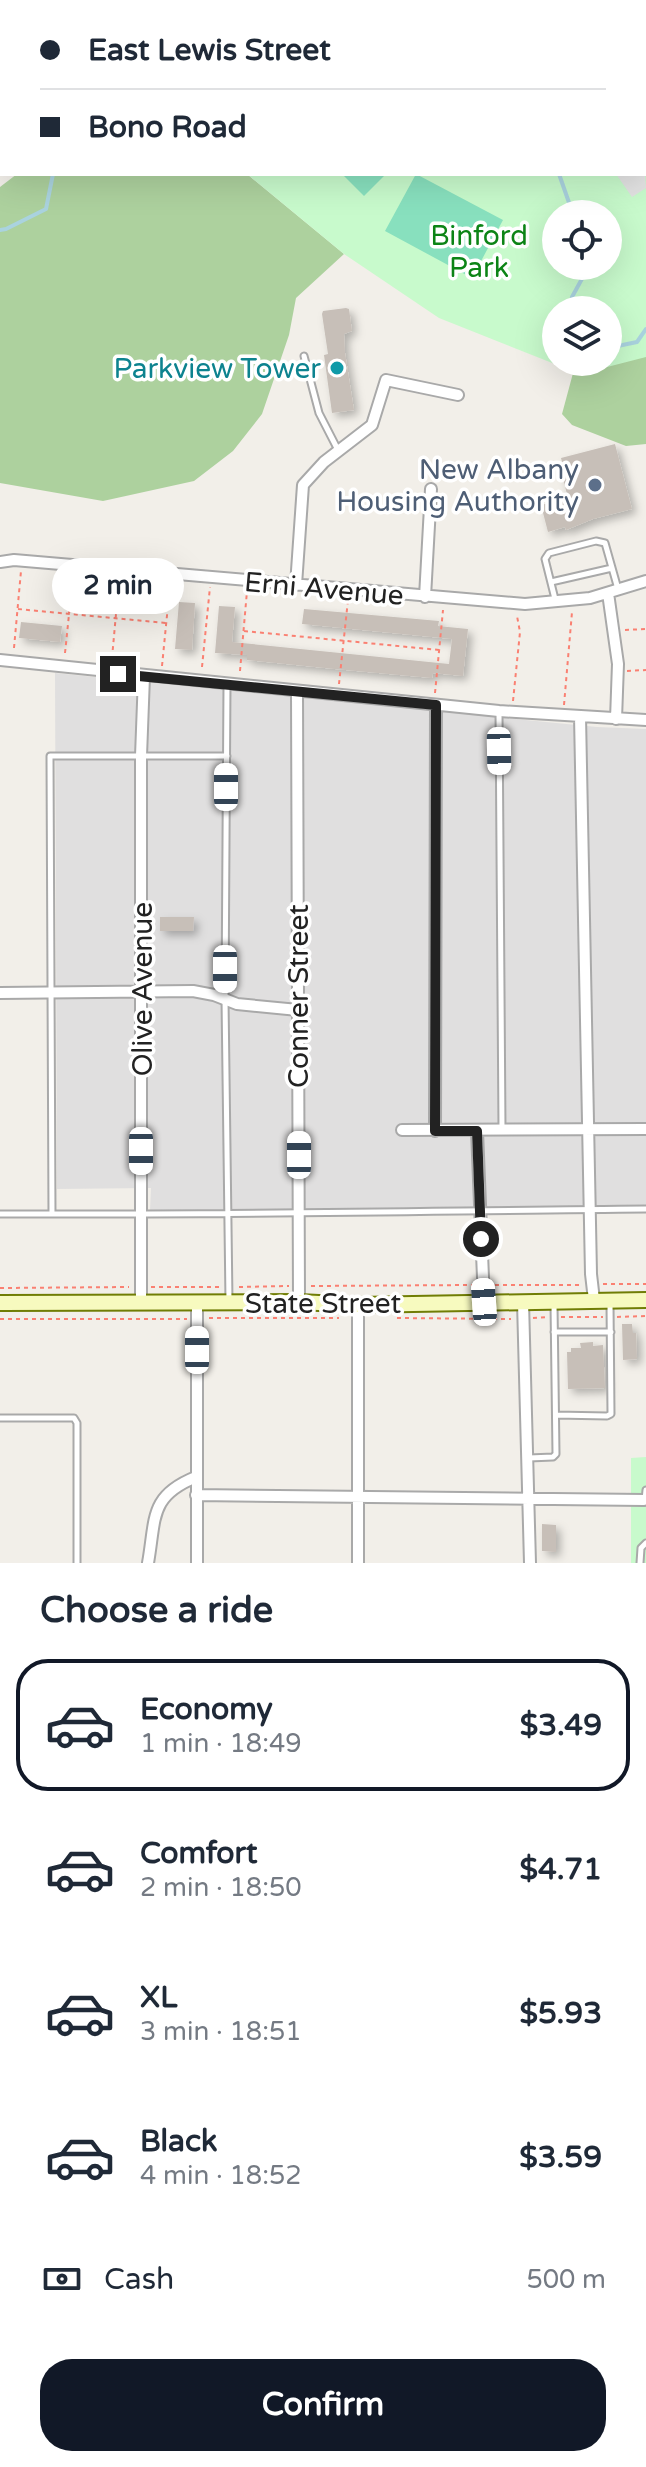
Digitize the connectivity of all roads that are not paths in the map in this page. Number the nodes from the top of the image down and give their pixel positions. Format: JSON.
{"nodes":[{"id":1,"x":304,"y":356,"type":"dead end"},
{"id":2,"x":458,"y":395,"type":"dead end"},
{"id":3,"x":339,"y":450,"type":"junction"},
{"id":4,"x":431,"y":489,"type":"dead end"},
{"id":5,"x":0,"y":562,"type":"edge"},
{"id":6,"x":612,"y":568,"type":"junction"},
{"id":7,"x":646,"y":581,"type":"edge"},
{"id":8,"x":551,"y":582,"type":"junction"},
{"id":9,"x":296,"y":585,"type":"junction"},
{"id":10,"x":613,"y":592,"type":"junction"},
{"id":11,"x":425,"y":597,"type":"junction"},
{"id":12,"x":556,"y":603,"type":"junction"},
{"id":13,"x":0,"y":660,"type":"edge"},
{"id":14,"x":144,"y":676,"type":"junction"},
{"id":15,"x":227,"y":684,"type":"junction"},
{"id":16,"x":297,"y":691,"type":"junction"},
{"id":17,"x":435,"y":700,"type":"junction"},
{"id":18,"x":499,"y":711,"type":"junction"},
{"id":19,"x":580,"y":716,"type":"junction"},
{"id":20,"x":616,"y":719,"type":"junction"},
{"id":21,"x":646,"y":720,"type":"edge"},
{"id":22,"x":141,"y":756,"type":"junction"},
{"id":23,"x":227,"y":756,"type":"junction"},
{"id":24,"x":142,"y":992,"type":"junction"},
{"id":25,"x":0,"y":993,"type":"edge"},
{"id":26,"x":51,"y":993,"type":"junction"},
{"id":27,"x":225,"y":999,"type":"junction"},
{"id":28,"x":298,"y":1010,"type":"junction"},
{"id":29,"x":589,"y":1129,"type":"junction"},
{"id":30,"x":646,"y":1129,"type":"edge"},
{"id":31,"x":402,"y":1130,"type":"dead end"},
{"id":32,"x":502,"y":1130,"type":"junction"},
{"id":33,"x":435,"y":1131,"type":"junction"},
{"id":34,"x":477,"y":1131,"type":"junction"},
{"id":35,"x":646,"y":1209,"type":"edge"},
{"id":36,"x":590,"y":1210,"type":"junction"},
{"id":37,"x":480,"y":1211,"type":"junction"},
{"id":38,"x":299,"y":1213,"type":"junction"},
{"id":39,"x":0,"y":1214,"type":"edge"},
{"id":40,"x":52,"y":1214,"type":"junction"},
{"id":41,"x":228,"y":1214,"type":"junction"},
{"id":42,"x":141,"y":1215,"type":"junction"},
{"id":43,"x":593,"y":1292,"type":"junction"},
{"id":44,"x":553,"y":1300,"type":"junction"},
{"id":45,"x":609,"y":1300,"type":"junction"},
{"id":46,"x":646,"y":1300,"type":"edge"},
{"id":47,"x":197,"y":1302,"type":"junction"},
{"id":48,"x":229,"y":1302,"type":"junction"},
{"id":49,"x":299,"y":1302,"type":"junction"},
{"id":50,"x":484,"y":1302,"type":"junction"},
{"id":51,"x":523,"y":1302,"type":"junction"},
{"id":52,"x":0,"y":1303,"type":"edge"},
{"id":53,"x":141,"y":1303,"type":"junction"},
{"id":54,"x":358,"y":1312,"type":"junction"},
{"id":55,"x":554,"y":1332,"type":"junction"},
{"id":56,"x":611,"y":1332,"type":"junction"},
{"id":57,"x":556,"y":1415,"type":"junction"},
{"id":58,"x":0,"y":1418,"type":"edge"},
{"id":59,"x":529,"y":1458,"type":"junction"},
{"id":60,"x":196,"y":1477,"type":"junction"},
{"id":61,"x":196,"y":1495,"type":"junction"},
{"id":62,"x":530,"y":1497,"type":"junction"},
{"id":63,"x":645,"y":1497,"type":"edge"},
{"id":64,"x":358,"y":1498,"type":"junction"},
{"id":65,"x":646,"y":1543,"type":"edge"},
{"id":66,"x":77,"y":1563,"type":"edge"},
{"id":67,"x":148,"y":1563,"type":"edge"},
{"id":68,"x":197,"y":1563,"type":"edge"},
{"id":69,"x":358,"y":1563,"type":"edge"},
{"id":70,"x":530,"y":1563,"type":"edge"},
{"id":71,"x":640,"y":1563,"type":"edge"}],
"edges":[{"from":1,"to":3,"type":"lane"},
{"from":2,"to":3,"type":"street"},
{"from":3,"to":9,"type":"street"},
{"from":4,"to":11,"type":"street"},
{"from":5,"to":9,"type":"street","name":"Erni Avenue"},
{"from":6,"to":8,"type":"lane"},
{"from":6,"to":8,"type":"lane"},
{"from":6,"to":10,"type":"lane"},
{"from":7,"to":10,"type":"street","name":"Erni Avenue"},
{"from":8,"to":12,"type":"lane"},
{"from":9,"to":11,"type":"street","name":"Erni Avenue"},
{"from":10,"to":12,"type":"street","name":"Erni Avenue"},
{"from":10,"to":20,"type":"street"},
{"from":11,"to":12,"type":"street","name":"Erni Avenue"},
{"from":13,"to":14,"type":"street"},
{"from":14,"to":15,"type":"street"},
{"from":14,"to":22,"type":"street","name":"Olive Avenue"},
{"from":15,"to":16,"type":"street"},
{"from":15,"to":23,"type":"lane"},
{"from":16,"to":17,"type":"street"},
{"from":16,"to":28,"type":"street","name":"Conner Street"},
{"from":17,"to":18,"type":"street"},
{"from":17,"to":33,"type":"street"},
{"from":18,"to":19,"type":"street"},
{"from":18,"to":32,"type":"lane"},
{"from":19,"to":20,"type":"street"},
{"from":19,"to":29,"type":"street"},
{"from":20,"to":21,"type":"street"},
{"from":22,"to":23,"type":"lane"},
{"from":22,"to":24,"type":"street","name":"Olive Avenue"},
{"from":22,"to":26,"type":"lane"},
{"from":23,"to":27,"type":"lane"},
{"from":24,"to":26,"type":"street"},
{"from":24,"to":27,"type":"street"},
{"from":24,"to":42,"type":"street","name":"Olive Avenue"},
{"from":25,"to":26,"type":"street"},
{"from":26,"to":40,"type":"lane"},
{"from":27,"to":28,"type":"street"},
{"from":27,"to":41,"type":"lane"},
{"from":28,"to":38,"type":"street","name":"Conner Street"},
{"from":29,"to":30,"type":"street"},
{"from":29,"to":32,"type":"street"},
{"from":29,"to":36,"type":"street"},
{"from":31,"to":33,"type":"street"},
{"from":32,"to":34,"type":"street"},
{"from":33,"to":34,"type":"street"},
{"from":34,"to":37,"type":"street"},
{"from":35,"to":36,"type":"lane"},
{"from":36,"to":37,"type":"lane"},
{"from":36,"to":43,"type":"street"},
{"from":37,"to":38,"type":"lane"},
{"from":37,"to":50,"type":"street"},
{"from":38,"to":41,"type":"lane"},
{"from":38,"to":49,"type":"street","name":"Conner Street"},
{"from":39,"to":40,"type":"lane"},
{"from":40,"to":42,"type":"lane"},
{"from":41,"to":42,"type":"lane"},
{"from":41,"to":48,"type":"lane"},
{"from":42,"to":53,"type":"street","name":"Olive Avenue"},
{"from":43,"to":44,"type":"main road","name":"State Street"},
{"from":43,"to":45,"type":"main road","name":"State Street"},
{"from":44,"to":51,"type":"main road","name":"State Street"},
{"from":44,"to":55,"type":"lane"},
{"from":45,"to":46,"type":"main road","name":"State Street"},
{"from":45,"to":56,"type":"lane"},
{"from":47,"to":48,"type":"main road","name":"State Street"},
{"from":47,"to":53,"type":"main road","name":"State Street"},
{"from":47,"to":60,"type":"street"},
{"from":48,"to":49,"type":"main road","name":"State Street"},
{"from":49,"to":54,"type":"main road","name":"State Street"},
{"from":50,"to":51,"type":"main road","name":"State Street"},
{"from":50,"to":54,"type":"main road","name":"State Street"},
{"from":51,"to":59,"type":"street"},
{"from":52,"to":53,"type":"main road","name":"State Street"},
{"from":54,"to":64,"type":"street"},
{"from":55,"to":56,"type":"lane"},
{"from":55,"to":57,"type":"lane"},
{"from":56,"to":57,"type":"lane"},
{"from":57,"to":59,"type":"lane"},
{"from":58,"to":66,"type":"lane"},
{"from":59,"to":62,"type":"street"},
{"from":60,"to":61,"type":"street"},
{"from":60,"to":67,"type":"street"},
{"from":61,"to":64,"type":"street"},
{"from":61,"to":68,"type":"street"},
{"from":62,"to":63,"type":"street"},
{"from":62,"to":64,"type":"street"},
{"from":62,"to":70,"type":"street"},
{"from":64,"to":69,"type":"street"},
{"from":65,"to":71,"type":"lane"}]}
